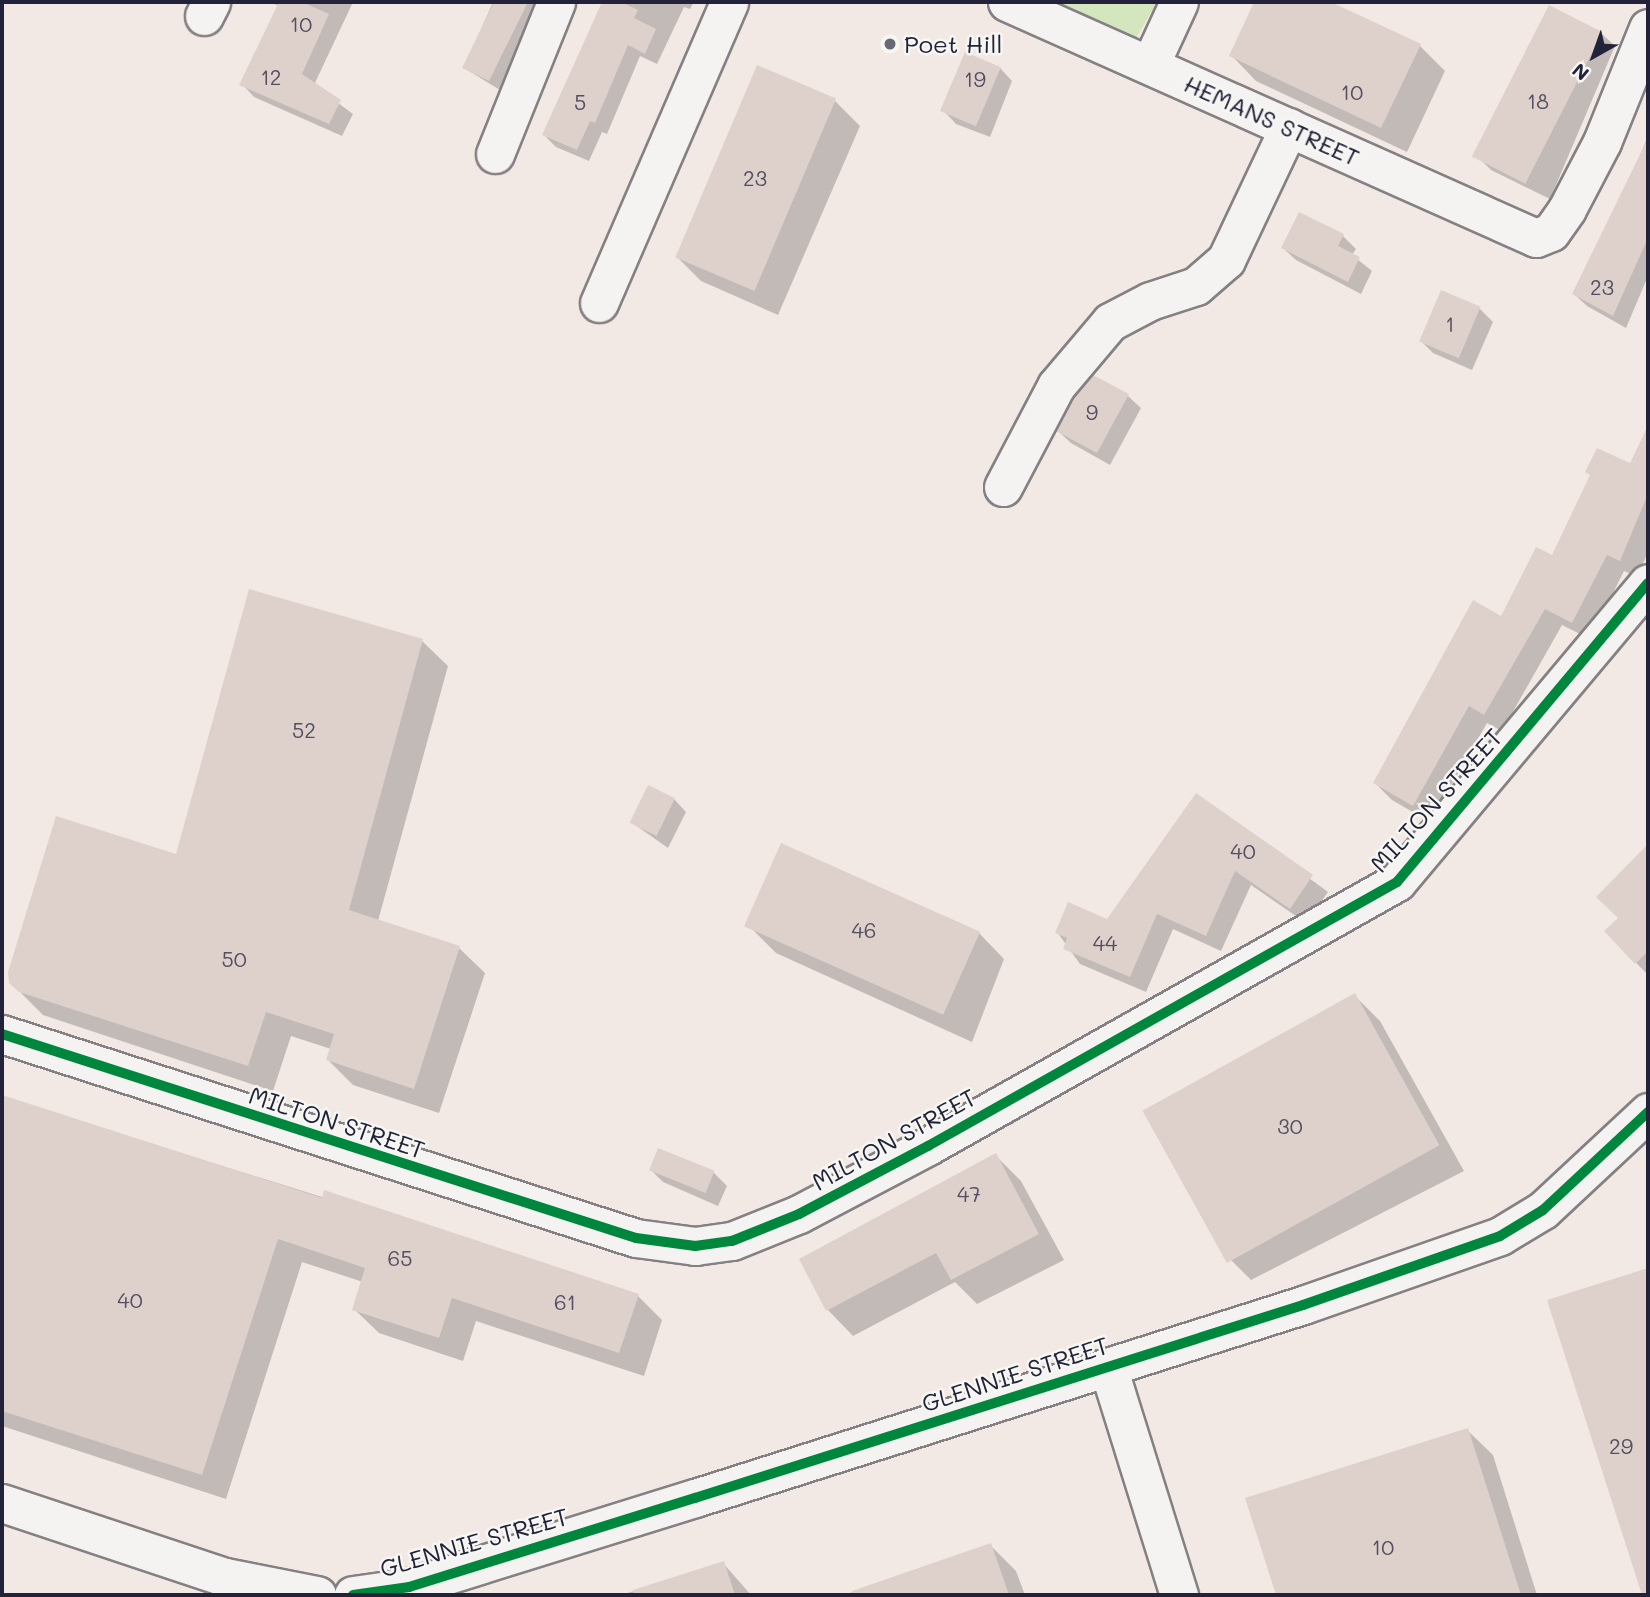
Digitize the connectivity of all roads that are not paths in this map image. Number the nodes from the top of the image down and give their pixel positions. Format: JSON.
{"nodes":[{"id":1,"x":556,"y":2,"type":"edge"},
{"id":2,"x":729,"y":2,"type":"edge"},
{"id":3,"x":1007,"y":2,"type":"edge"},
{"id":4,"x":1179,"y":2,"type":"edge"},
{"id":5,"x":1648,"y":28,"type":"edge"},
{"id":6,"x":1150,"y":65,"type":"junction"},
{"id":7,"x":1289,"y":127,"type":"junction"},
{"id":8,"x":495,"y":154,"type":"dead end"},
{"id":9,"x":599,"y":303,"type":"dead end"},
{"id":10,"x":1003,"y":487,"type":"dead end"},
{"id":11,"x":1648,"y":583,"type":"edge"},
{"id":12,"x":2,"y":1034,"type":"edge"},
{"id":13,"x":1648,"y":1112,"type":"edge"},
{"id":14,"x":1108,"y":1367,"type":"junction"},
{"id":15,"x":2,"y":1503,"type":"edge"},
{"id":16,"x":317,"y":1595,"type":"edge"},
{"id":17,"x":353,"y":1595,"type":"edge"},
{"id":18,"x":1179,"y":1595,"type":"edge"}],
"edges":[{"from":1,"to":8,"type":"street"},
{"from":2,"to":9,"type":"street"},
{"from":3,"to":6,"type":"street","name":"HEMANS STREET"},
{"from":4,"to":6,"type":"street"},
{"from":5,"to":7,"type":"street","name":"HEMANS STREET"},
{"from":6,"to":7,"type":"street","name":"HEMANS STREET"},
{"from":7,"to":10,"type":"street"},
{"from":11,"to":12,"type":"street","name":"MILTON STREET"},
{"from":13,"to":14,"type":"street","name":"GLENNIE STREET"},
{"from":14,"to":17,"type":"street","name":"GLENNIE STREET"},
{"from":14,"to":18,"type":"street"},
{"from":15,"to":16,"type":"street"}]}
